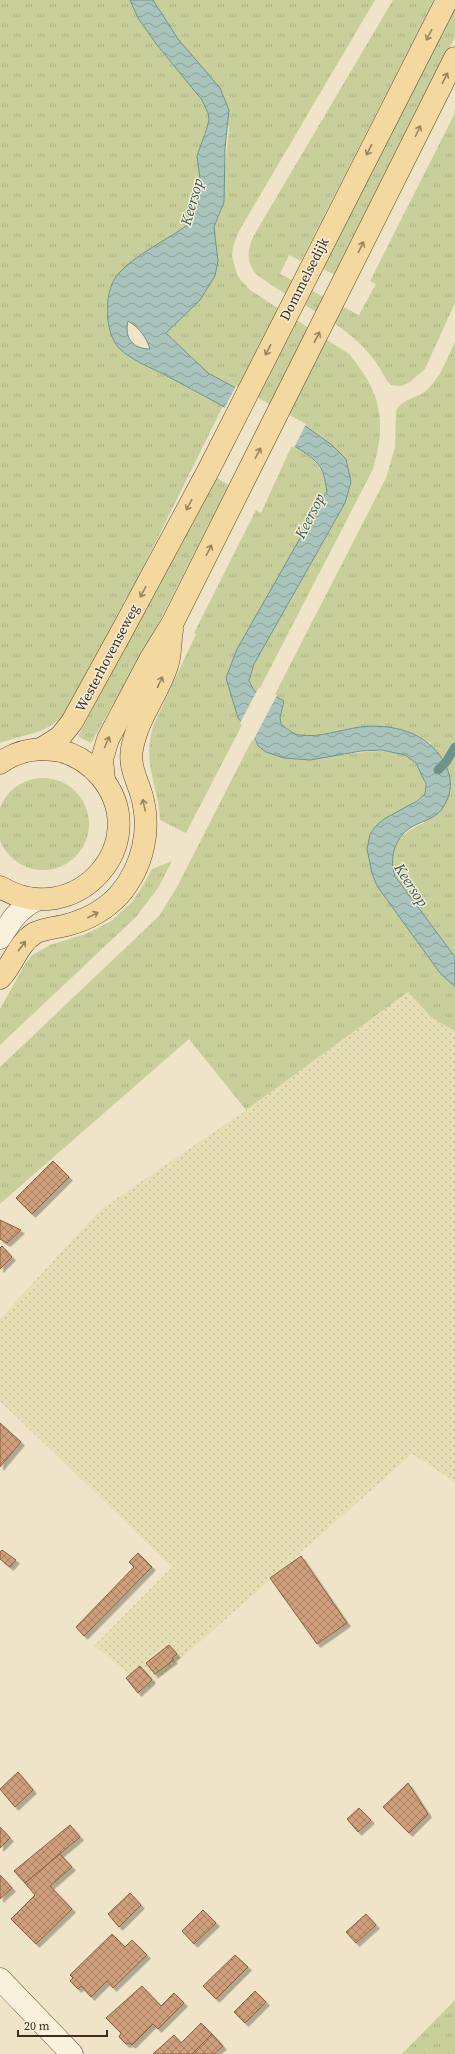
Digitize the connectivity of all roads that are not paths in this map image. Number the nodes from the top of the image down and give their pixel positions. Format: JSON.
{"nodes":[{"id":1,"x":446,"y":0,"type":"edge"},
{"id":2,"x":455,"y":58,"type":"edge"},
{"id":3,"x":161,"y":557,"type":"joint"},
{"id":4,"x":173,"y":622,"type":"junction"},
{"id":5,"x":41,"y":749,"type":"junction"},
{"id":6,"x":0,"y":763,"type":"edge"},
{"id":7,"x":104,"y":780,"type":"junction"},
{"id":8,"x":0,"y":887,"type":"edge"},
{"id":9,"x":36,"y":900,"type":"junction"},
{"id":10,"x":0,"y":938,"type":"edge"},
{"id":11,"x":0,"y":978,"type":"edge"},
{"id":12,"x":0,"y":1980,"type":"edge"},
{"id":13,"x":72,"y":2054,"type":"edge"}],
"edges":[{"from":1,"to":3,"type":"main road","name":"Dommelsedijk","one_way":true},
{"from":4,"to":2,"type":"main road","one_way":true},
{"from":3,"to":5,"type":"main road","name":"Westerhovenseweg","one_way":true},
{"from":7,"to":4,"type":"main road","one_way":true},
{"from":11,"to":4,"type":"main road","one_way":true},
{"from":5,"to":6,"type":"main road"},
{"from":5,"to":7,"type":"main road"},
{"from":7,"to":9,"type":"main road"},
{"from":8,"to":9,"type":"main road"},
{"from":9,"to":10,"type":"street"},
{"from":12,"to":13,"type":"street"}]}
